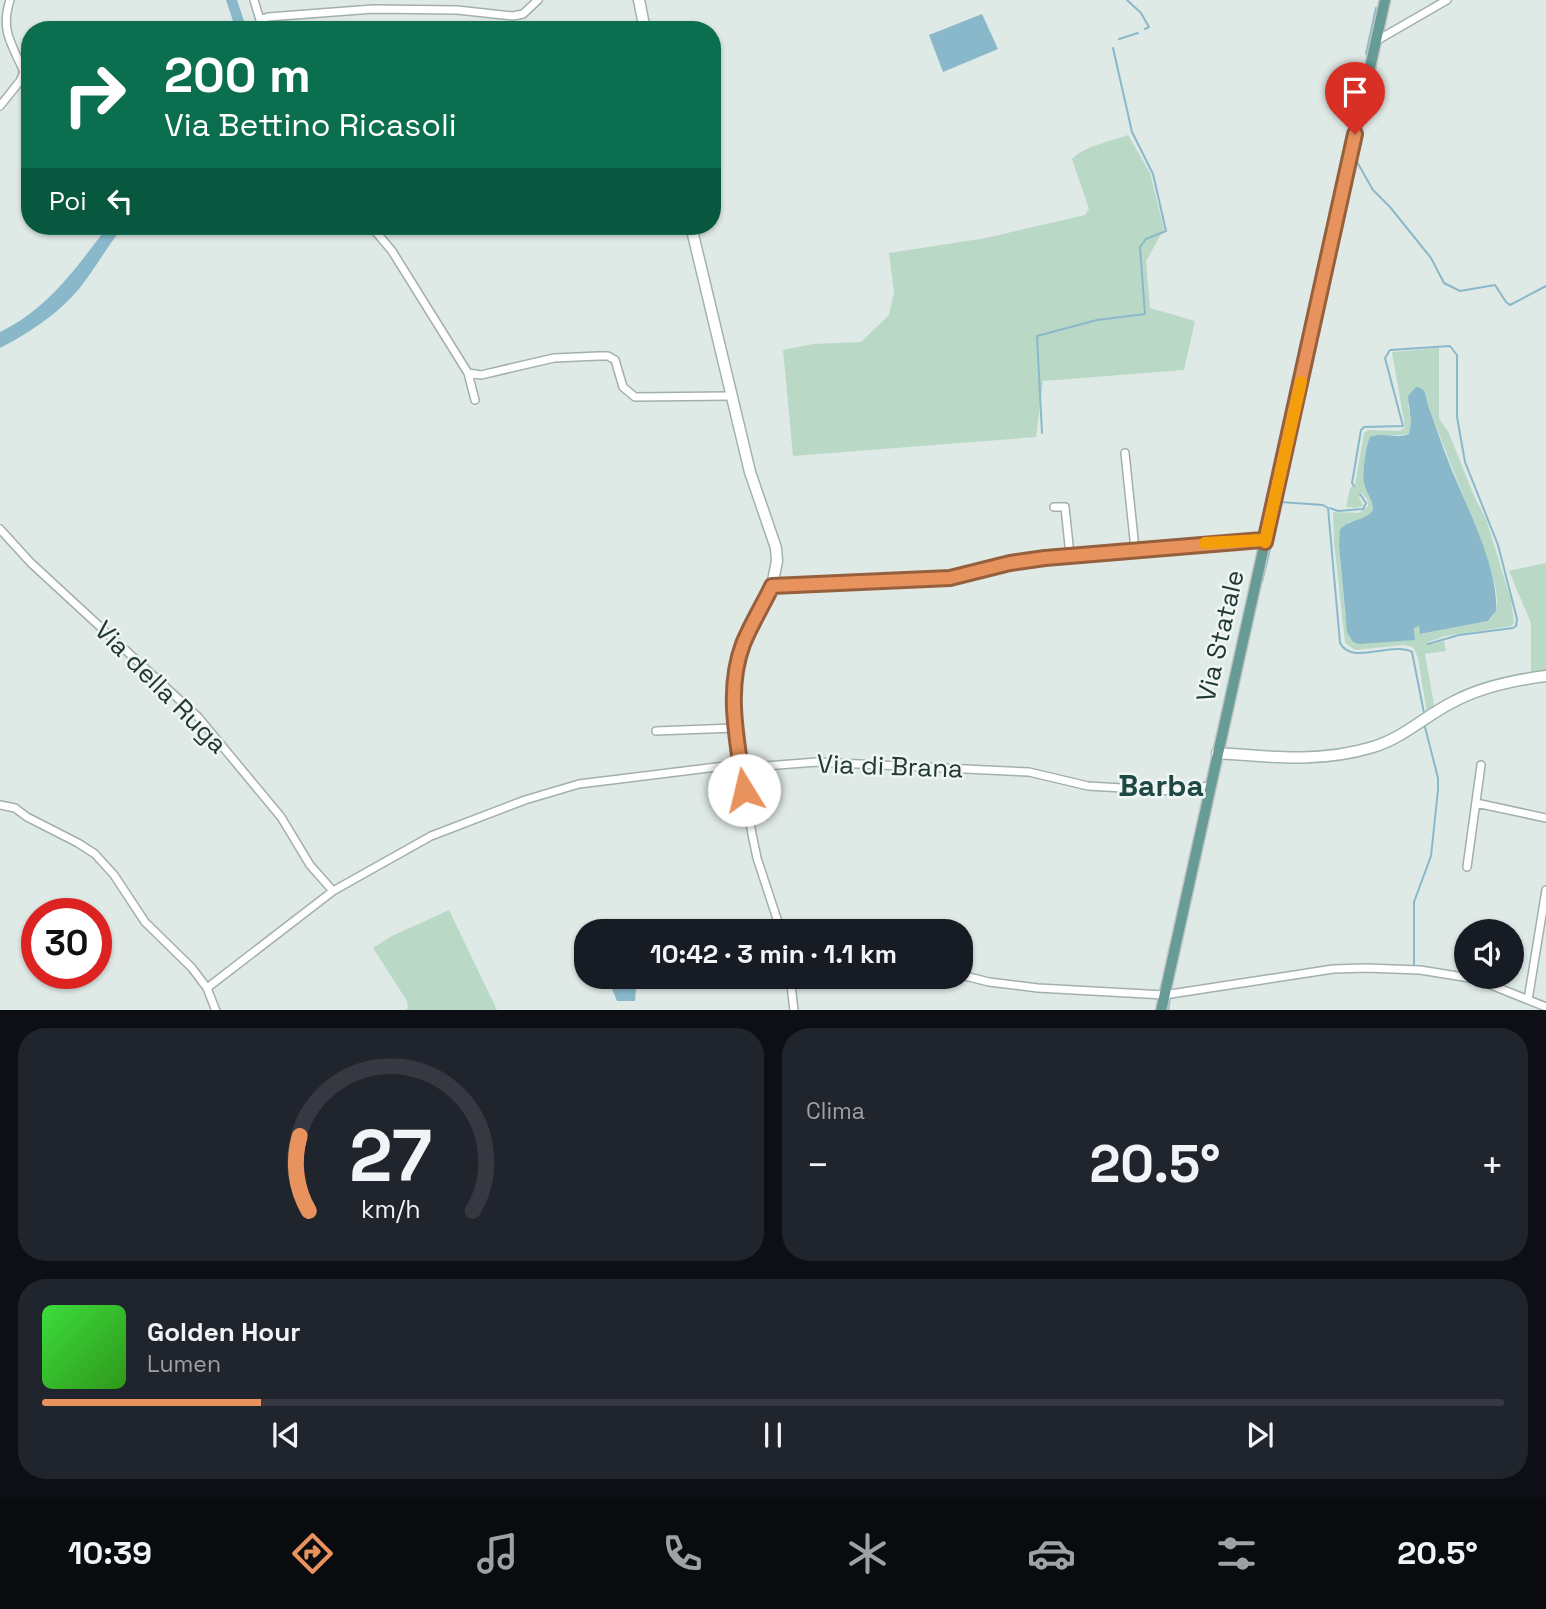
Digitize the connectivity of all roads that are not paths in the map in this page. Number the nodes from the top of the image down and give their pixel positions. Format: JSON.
{"nodes":[{"id":1,"x":10,"y":0,"type":"edge"},
{"id":2,"x":254,"y":0,"type":"edge"},
{"id":3,"x":538,"y":0,"type":"edge"},
{"id":4,"x":639,"y":0,"type":"edge"},
{"id":5,"x":1385,"y":0,"type":"edge"},
{"id":6,"x":1447,"y":0,"type":"edge"},
{"id":7,"x":260,"y":20,"type":"joint"},
{"id":8,"x":643,"y":21,"type":"edge"},
{"id":9,"x":1376,"y":41,"type":"junction"},
{"id":10,"x":21,"y":65,"type":"edge"},
{"id":11,"x":21,"y":79,"type":"edge"},
{"id":12,"x":0,"y":106,"type":"edge"},
{"id":13,"x":379,"y":235,"type":"edge"},
{"id":14,"x":693,"y":235,"type":"edge"},
{"id":15,"x":468,"y":373,"type":"junction"},
{"id":16,"x":730,"y":396,"type":"junction"},
{"id":17,"x":475,"y":400,"type":"dead end"},
{"id":18,"x":1125,"y":453,"type":"dead end"},
{"id":19,"x":1054,"y":507,"type":"dead end"},
{"id":20,"x":0,"y":529,"type":"edge"},
{"id":21,"x":1265,"y":542,"type":"junction"},
{"id":22,"x":1135,"y":550,"type":"junction"},
{"id":23,"x":1070,"y":555,"type":"junction"},
{"id":24,"x":772,"y":586,"type":"junction"},
{"id":25,"x":1546,"y":676,"type":"edge"},
{"id":26,"x":734,"y":728,"type":"junction"},
{"id":27,"x":656,"y":731,"type":"dead end"},
{"id":28,"x":1217,"y":753,"type":"junction"},
{"id":29,"x":1481,"y":765,"type":"dead end"},
{"id":30,"x":741,"y":766,"type":"junction"},
{"id":31,"x":1210,"y":786,"type":"junction"},
{"id":32,"x":1476,"y":803,"type":"junction"},
{"id":33,"x":0,"y":805,"type":"edge"},
{"id":34,"x":1546,"y":818,"type":"edge"},
{"id":35,"x":1467,"y":867,"type":"dead end"},
{"id":36,"x":1546,"y":890,"type":"edge"},
{"id":37,"x":333,"y":891,"type":"junction"},
{"id":38,"x":777,"y":919,"type":"edge"},
{"id":39,"x":973,"y":978,"type":"edge"},
{"id":40,"x":207,"y":988,"type":"junction"},
{"id":41,"x":792,"y":989,"type":"edge"},
{"id":42,"x":1164,"y":995,"type":"junction"},
{"id":43,"x":1528,"y":1000,"type":"junction"},
{"id":44,"x":1546,"y":1007,"type":"edge"},
{"id":45,"x":216,"y":1010,"type":"edge"},
{"id":46,"x":794,"y":1010,"type":"edge"},
{"id":47,"x":1161,"y":1010,"type":"edge"}],
"edges":[{"from":1,"to":10,"type":"street"},
{"from":2,"to":7,"type":"street"},
{"from":3,"to":7,"type":"street"},
{"from":4,"to":8,"type":"street"},
{"from":5,"to":9,"type":"main road","name":"Via Statale"},
{"from":6,"to":9,"type":"street"},
{"from":9,"to":21,"type":"main road","name":"Via Statale"},
{"from":11,"to":12,"type":"street"},
{"from":13,"to":15,"type":"street"},
{"from":14,"to":16,"type":"street"},
{"from":15,"to":16,"type":"street"},
{"from":15,"to":17,"type":"street"},
{"from":16,"to":24,"type":"street"},
{"from":18,"to":22,"type":"street"},
{"from":19,"to":23,"type":"street"},
{"from":20,"to":37,"type":"street","name":"Via della Ruga"},
{"from":21,"to":22,"type":"street"},
{"from":21,"to":28,"type":"main road","name":"Via Statale"},
{"from":22,"to":23,"type":"street"},
{"from":23,"to":24,"type":"street"},
{"from":24,"to":26,"type":"street"},
{"from":25,"to":28,"type":"street"},
{"from":26,"to":27,"type":"street"},
{"from":26,"to":30,"type":"street"},
{"from":28,"to":31,"type":"main road","name":"Via Statale"},
{"from":29,"to":32,"type":"street"},
{"from":30,"to":31,"type":"street","name":"Via di Brana"},
{"from":30,"to":37,"type":"street","name":"Via di Brana"},
{"from":30,"to":38,"type":"street"},
{"from":31,"to":42,"type":"main road","name":"Via Statale"},
{"from":32,"to":34,"type":"street"},
{"from":32,"to":35,"type":"street"},
{"from":33,"to":40,"type":"street"},
{"from":36,"to":43,"type":"street"},
{"from":37,"to":40,"type":"street","name":"Via di Brana"},
{"from":39,"to":42,"type":"street"},
{"from":40,"to":45,"type":"street"},
{"from":41,"to":46,"type":"street"},
{"from":42,"to":43,"type":"street"},
{"from":42,"to":47,"type":"main road","name":"Via Statale"},
{"from":43,"to":44,"type":"street"}]}
